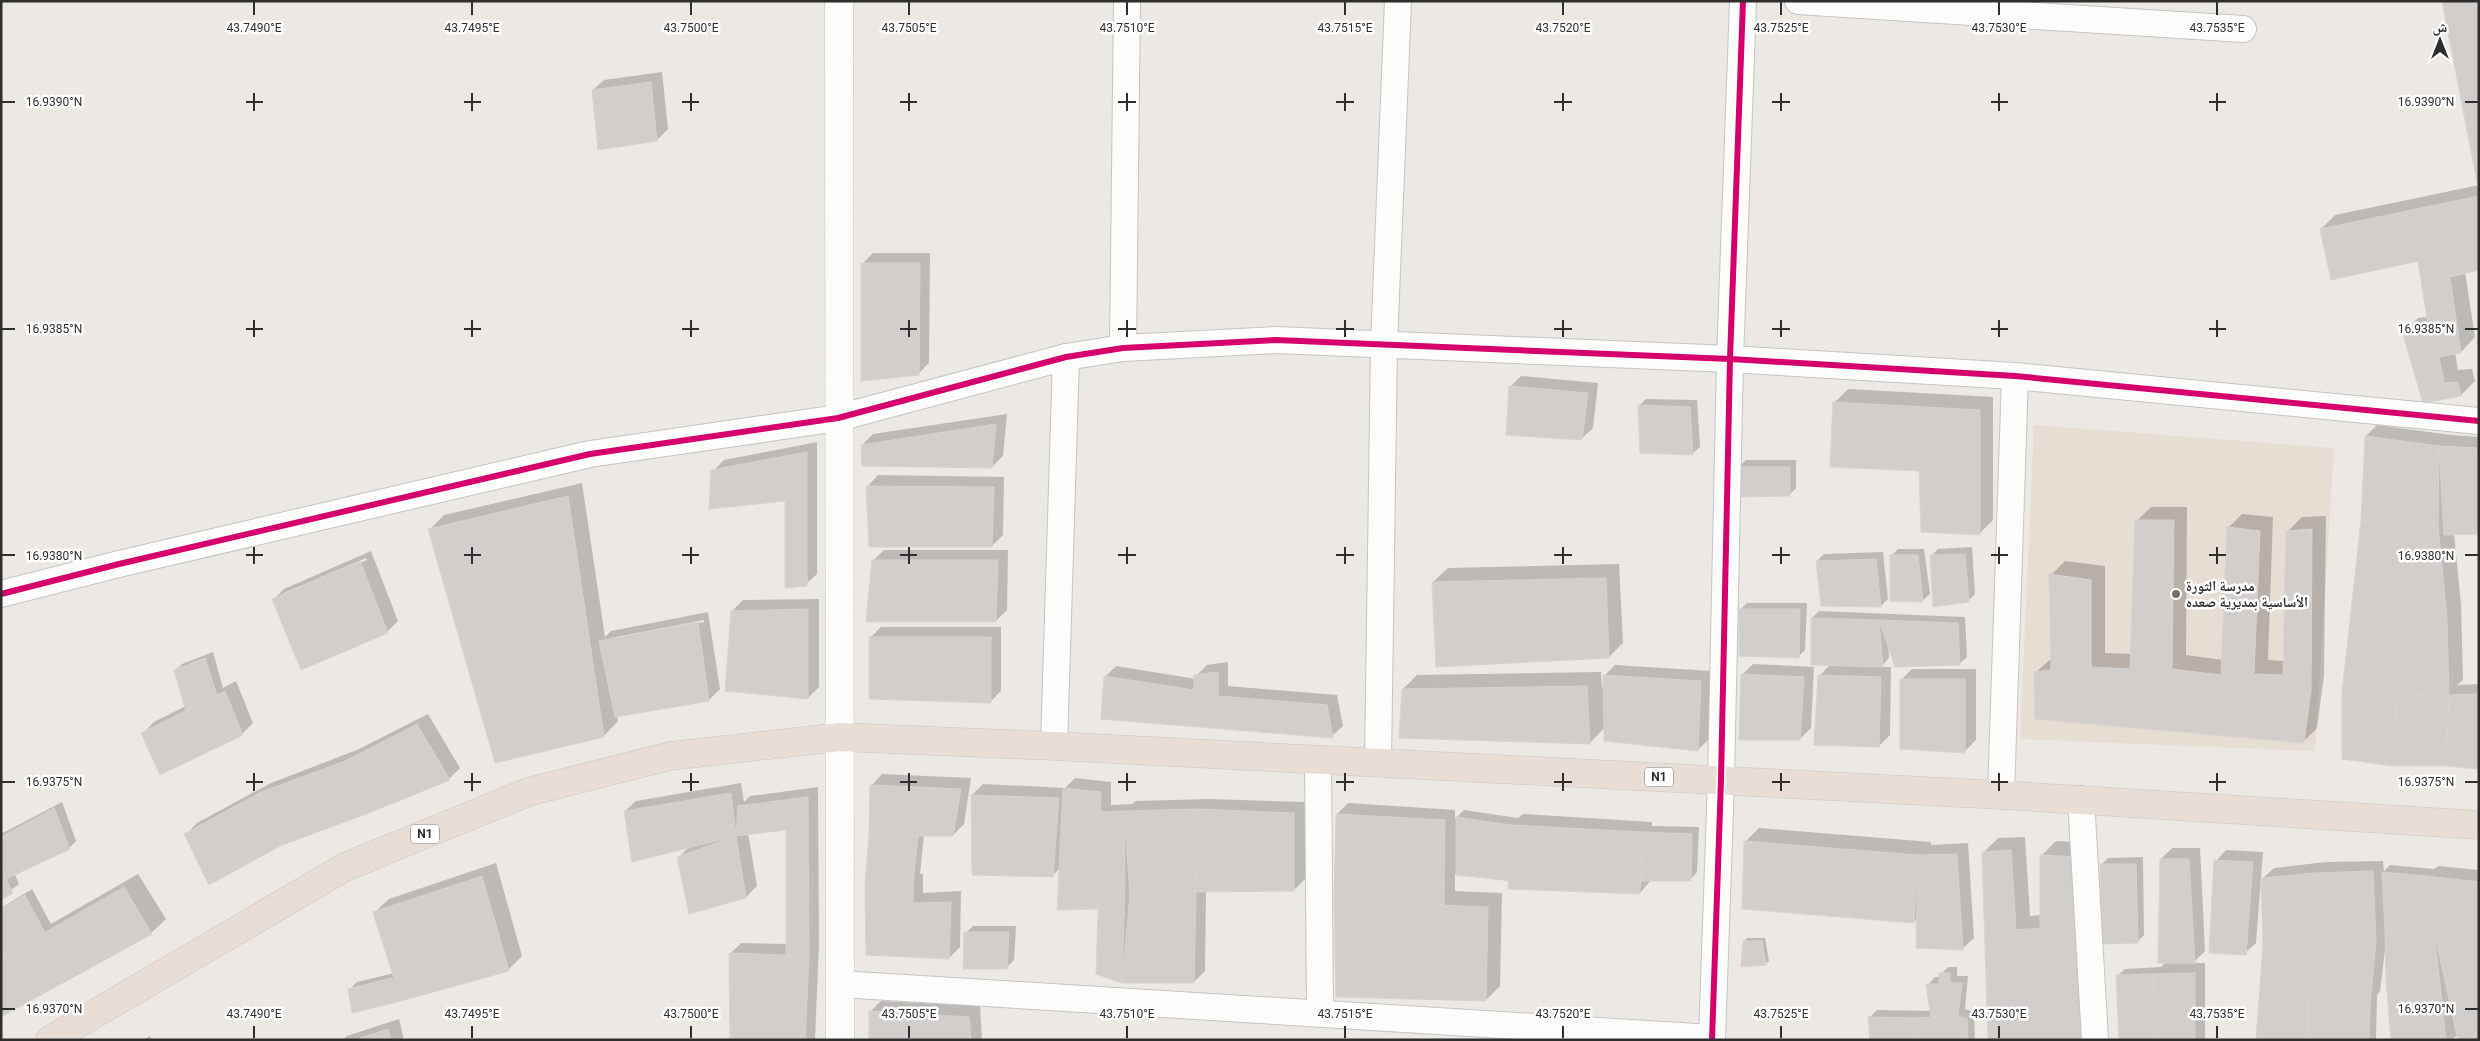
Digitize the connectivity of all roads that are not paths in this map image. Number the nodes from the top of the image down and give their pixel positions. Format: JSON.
{"nodes":[{"id":1,"x":839,"y":1,"type":"edge"},
{"id":2,"x":1127,"y":1,"type":"edge"},
{"id":3,"x":1398,"y":1,"type":"edge"},
{"id":4,"x":1744,"y":1,"type":"edge"},
{"id":5,"x":1798,"y":1,"type":"edge"},
{"id":6,"x":2243,"y":29,"type":"dead end"},
{"id":7,"x":1384,"y":345,"type":"junction"},
{"id":8,"x":1123,"y":348,"type":"junction"},
{"id":9,"x":1066,"y":357,"type":"junction"},
{"id":10,"x":1730,"y":359,"type":"junction"},
{"id":11,"x":2014,"y":376,"type":"junction"},
{"id":12,"x":838,"y":418,"type":"junction"},
{"id":13,"x":2479,"y":420,"type":"edge"},
{"id":14,"x":1,"y":594,"type":"edge"},
{"id":15,"x":840,"y":737,"type":"junction"},
{"id":16,"x":1054,"y":746,"type":"junction"},
{"id":17,"x":1318,"y":759,"type":"junction"},
{"id":18,"x":1378,"y":762,"type":"junction"},
{"id":19,"x":1721,"y":780,"type":"junction"},
{"id":20,"x":2001,"y":795,"type":"junction"},
{"id":21,"x":2081,"y":799,"type":"junction"},
{"id":22,"x":2479,"y":825,"type":"edge"},
{"id":23,"x":840,"y":984,"type":"junction"},
{"id":24,"x":1320,"y":1013,"type":"junction"},
{"id":25,"x":1544,"y":1034,"type":"edge"},
{"id":26,"x":1712,"y":1039,"type":"edge"},
{"id":27,"x":50,"y":1040,"type":"edge"},
{"id":28,"x":840,"y":1040,"type":"edge"},
{"id":29,"x":2095,"y":1040,"type":"edge"}],
"edges":[{"from":1,"to":12,"type":"street"},
{"from":2,"to":8,"type":"street"},
{"from":3,"to":7,"type":"street"},
{"from":4,"to":10,"type":"street"},
{"from":5,"to":6,"type":"street"},
{"from":7,"to":8,"type":"street"},
{"from":7,"to":10,"type":"street"},
{"from":7,"to":18,"type":"street"},
{"from":8,"to":9,"type":"street"},
{"from":9,"to":12,"type":"street"},
{"from":9,"to":16,"type":"street"},
{"from":10,"to":11,"type":"street"},
{"from":10,"to":19,"type":"street"},
{"from":11,"to":13,"type":"street"},
{"from":11,"to":20,"type":"street"},
{"from":12,"to":14,"type":"street"},
{"from":12,"to":15,"type":"street"},
{"from":15,"to":16,"type":"highway","number":"N1"},
{"from":15,"to":23,"type":"street"},
{"from":15,"to":27,"type":"highway","number":"N1"},
{"from":16,"to":17,"type":"highway","number":"N1"},
{"from":17,"to":18,"type":"highway","number":"N1"},
{"from":17,"to":24,"type":"street"},
{"from":18,"to":19,"type":"highway","number":"N1"},
{"from":19,"to":20,"type":"highway","number":"N1"},
{"from":19,"to":26,"type":"street"},
{"from":20,"to":21,"type":"highway","number":"N1"},
{"from":21,"to":22,"type":"highway","number":"N1"},
{"from":21,"to":29,"type":"street"},
{"from":23,"to":24,"type":"street"},
{"from":23,"to":28,"type":"street"},
{"from":24,"to":25,"type":"street"},
{"from":25,"to":26,"type":"street"}]}
